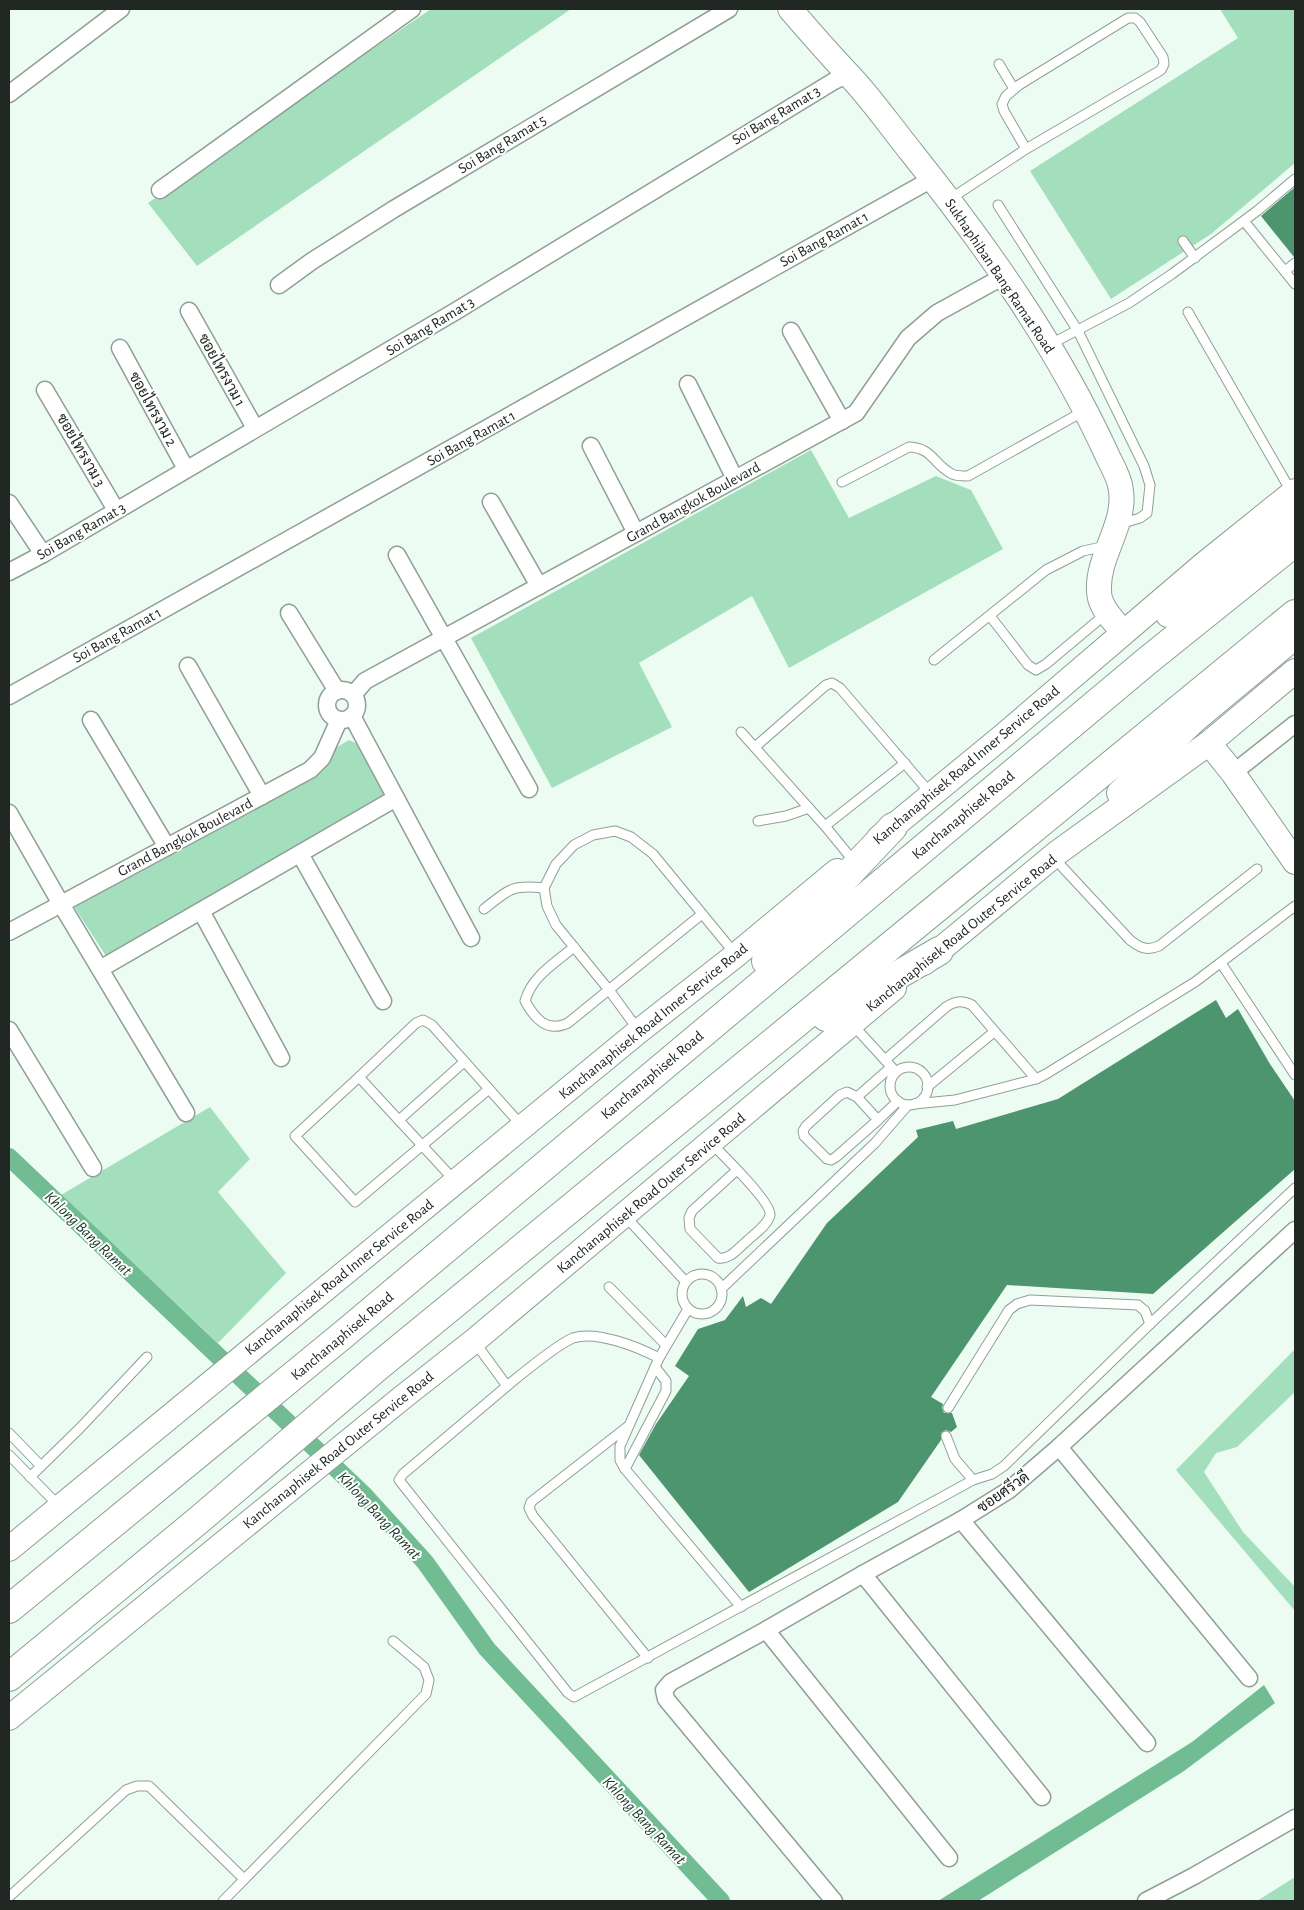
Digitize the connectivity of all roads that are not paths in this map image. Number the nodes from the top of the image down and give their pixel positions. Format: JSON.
{"nodes":[{"id":1,"x":121,"y":9,"type":"edge"},
{"id":2,"x":412,"y":9,"type":"edge"},
{"id":3,"x":729,"y":9,"type":"edge"},
{"id":4,"x":790,"y":9,"type":"edge"},
{"id":5,"x":999,"y":64,"type":"dead end"},
{"id":6,"x":848,"y":74,"type":"junction"},
{"id":7,"x":1014,"y":89,"type":"junction"},
{"id":8,"x":9,"y":94,"type":"edge"},
{"id":9,"x":1026,"y":150,"type":"junction"},
{"id":10,"x":932,"y":179,"type":"junction"},
{"id":11,"x":1295,"y":179,"type":"edge"},
{"id":12,"x":160,"y":190,"type":"dead end"},
{"id":13,"x":949,"y":200,"type":"junction"},
{"id":14,"x":998,"y":205,"type":"dead end"},
{"id":15,"x":1244,"y":221,"type":"junction"},
{"id":16,"x":1183,"y":242,"type":"dead end"},
{"id":17,"x":1195,"y":258,"type":"junction"},
{"id":18,"x":1295,"y":263,"type":"edge"},
{"id":19,"x":1285,"y":271,"type":"junction"},
{"id":20,"x":1004,"y":276,"type":"junction"},
{"id":21,"x":1295,"y":284,"type":"edge"},
{"id":22,"x":278,"y":285,"type":"dead end"},
{"id":23,"x":189,"y":311,"type":"dead end"},
{"id":24,"x":1188,"y":312,"type":"dead end"},
{"id":25,"x":791,"y":330,"type":"dead end"},
{"id":26,"x":1078,"y":331,"type":"junction"},
{"id":27,"x":1049,"y":346,"type":"junction"},
{"id":28,"x":120,"y":348,"type":"dead end"},
{"id":29,"x":688,"y":384,"type":"dead end"},
{"id":30,"x":45,"y":390,"type":"dead end"},
{"id":31,"x":1084,"y":410,"type":"junction"},
{"id":32,"x":842,"y":421,"type":"junction"},
{"id":33,"x":255,"y":428,"type":"junction"},
{"id":34,"x":591,"y":446,"type":"dead end"},
{"id":35,"x":186,"y":469,"type":"junction"},
{"id":36,"x":735,"y":479,"type":"junction"},
{"id":37,"x":842,"y":482,"type":"dead end"},
{"id":38,"x":490,"y":502,"type":"dead end"},
{"id":39,"x":9,"y":503,"type":"edge"},
{"id":40,"x":1294,"y":503,"type":"edge"},
{"id":41,"x":116,"y":510,"type":"junction"},
{"id":42,"x":636,"y":533,"type":"junction"},
{"id":43,"x":1113,"y":535,"type":"junction"},
{"id":44,"x":1295,"y":542,"type":"edge"},
{"id":45,"x":43,"y":554,"type":"junction"},
{"id":46,"x":397,"y":555,"type":"dead end"},
{"id":47,"x":9,"y":572,"type":"edge"},
{"id":48,"x":539,"y":586,"type":"junction"},
{"id":49,"x":290,"y":613,"type":"dead end"},
{"id":50,"x":1107,"y":613,"type":"junction"},
{"id":51,"x":1295,"y":614,"type":"edge"},
{"id":52,"x":990,"y":616,"type":"junction"},
{"id":53,"x":1123,"y":632,"type":"junction"},
{"id":54,"x":1295,"y":637,"type":"edge"},
{"id":55,"x":444,"y":638,"type":"junction"},
{"id":56,"x":934,"y":660,"type":"dead end"},
{"id":57,"x":188,"y":666,"type":"dead end"},
{"id":58,"x":1295,"y":671,"type":"edge"},
{"id":59,"x":337,"y":691,"type":"junction"},
{"id":60,"x":353,"y":695,"type":"junction"},
{"id":61,"x":9,"y":696,"type":"edge"},
{"id":62,"x":346,"y":718,"type":"junction"},
{"id":63,"x":91,"y":720,"type":"dead end"},
{"id":64,"x":1295,"y":724,"type":"edge"},
{"id":65,"x":741,"y":732,"type":"dead end"},
{"id":66,"x":1003,"y":736,"type":"junction"},
{"id":67,"x":1210,"y":743,"type":"junction"},
{"id":68,"x":755,"y":747,"type":"junction"},
{"id":69,"x":905,"y":763,"type":"junction"},
{"id":70,"x":1233,"y":773,"type":"junction"},
{"id":71,"x":529,"y":789,"type":"dead end"},
{"id":72,"x":932,"y":795,"type":"junction"},
{"id":73,"x":262,"y":796,"type":"junction"},
{"id":74,"x":396,"y":798,"type":"junction"},
{"id":75,"x":810,"y":808,"type":"junction"},
{"id":76,"x":9,"y":813,"type":"edge"},
{"id":77,"x":758,"y":821,"type":"dead end"},
{"id":78,"x":825,"y":826,"type":"junction"},
{"id":79,"x":893,"y":827,"type":"junction"},
{"id":80,"x":167,"y":847,"type":"junction"},
{"id":81,"x":300,"y":854,"type":"junction"},
{"id":82,"x":1055,"y":855,"type":"junction"},
{"id":83,"x":852,"y":859,"type":"junction"},
{"id":84,"x":1295,"y":862,"type":"edge"},
{"id":85,"x":1257,"y":869,"type":"dead end"},
{"id":86,"x":544,"y":888,"type":"junction"},
{"id":87,"x":61,"y":904,"type":"junction"},
{"id":88,"x":1295,"y":906,"type":"edge"},
{"id":89,"x":484,"y":909,"type":"dead end"},
{"id":90,"x":201,"y":911,"type":"junction"},
{"id":91,"x":702,"y":914,"type":"junction"},
{"id":92,"x":9,"y":932,"type":"edge"},
{"id":93,"x":471,"y":938,"type":"dead end"},
{"id":94,"x":574,"y":947,"type":"junction"},
{"id":95,"x":940,"y":951,"type":"junction"},
{"id":96,"x":736,"y":955,"type":"junction"},
{"id":97,"x":1221,"y":963,"type":"junction"},
{"id":98,"x":100,"y":969,"type":"junction"},
{"id":99,"x":609,"y":990,"type":"junction"},
{"id":100,"x":383,"y":1001,"type":"dead end"},
{"id":101,"x":852,"y":1022,"type":"junction"},
{"id":102,"x":9,"y":1030,"type":"edge"},
{"id":103,"x":639,"y":1031,"type":"junction"},
{"id":104,"x":994,"y":1032,"type":"junction"},
{"id":105,"x":675,"y":1056,"type":"junction"},
{"id":106,"x":281,"y":1058,"type":"dead end"},
{"id":107,"x":752,"y":1061,"type":"junction"},
{"id":108,"x":464,"y":1062,"type":"junction"},
{"id":109,"x":891,"y":1067,"type":"junction"},
{"id":110,"x":1295,"y":1075,"type":"edge"},
{"id":111,"x":359,"y":1077,"type":"junction"},
{"id":112,"x":1036,"y":1079,"type":"junction"},
{"id":113,"x":927,"y":1087,"type":"junction"},
{"id":114,"x":489,"y":1088,"type":"junction"},
{"id":115,"x":857,"y":1097,"type":"junction"},
{"id":116,"x":898,"y":1101,"type":"junction"},
{"id":117,"x":911,"y":1105,"type":"junction"},
{"id":118,"x":186,"y":1113,"type":"dead end"},
{"id":119,"x":399,"y":1120,"type":"junction"},
{"id":120,"x":878,"y":1120,"type":"junction"},
{"id":121,"x":523,"y":1127,"type":"junction"},
{"id":122,"x":711,"y":1143,"type":"junction"},
{"id":123,"x":423,"y":1145,"type":"junction"},
{"id":124,"x":93,"y":1168,"type":"dead end"},
{"id":125,"x":737,"y":1170,"type":"junction"},
{"id":126,"x":456,"y":1182,"type":"junction"},
{"id":127,"x":1295,"y":1188,"type":"edge"},
{"id":128,"x":624,"y":1215,"type":"junction"},
{"id":129,"x":1295,"y":1230,"type":"edge"},
{"id":130,"x":686,"y":1282,"type":"junction"},
{"id":131,"x":609,"y":1287,"type":"dead end"},
{"id":132,"x":721,"y":1289,"type":"junction"},
{"id":133,"x":688,"y":1309,"type":"junction"},
{"id":134,"x":1150,"y":1324,"type":"junction"},
{"id":135,"x":474,"y":1341,"type":"junction"},
{"id":136,"x":666,"y":1345,"type":"junction"},
{"id":137,"x":148,"y":1357,"type":"dead end"},
{"id":138,"x":659,"y":1358,"type":"junction"},
{"id":139,"x":655,"y":1367,"type":"junction"},
{"id":140,"x":507,"y":1386,"type":"junction"},
{"id":141,"x":948,"y":1408,"type":"dead end"},
{"id":142,"x":629,"y":1426,"type":"junction"},
{"id":143,"x":9,"y":1433,"type":"edge"},
{"id":144,"x":946,"y":1436,"type":"dead end"},
{"id":145,"x":1059,"y":1447,"type":"junction"},
{"id":146,"x":9,"y":1455,"type":"edge"},
{"id":147,"x":41,"y":1466,"type":"junction"},
{"id":148,"x":625,"y":1469,"type":"junction"},
{"id":149,"x":30,"y":1476,"type":"junction"},
{"id":150,"x":973,"y":1480,"type":"junction"},
{"id":151,"x":60,"y":1507,"type":"junction"},
{"id":152,"x":961,"y":1520,"type":"junction"},
{"id":153,"x":10,"y":1545,"type":"edge"},
{"id":154,"x":863,"y":1574,"type":"junction"},
{"id":155,"x":741,"y":1607,"type":"junction"},
{"id":156,"x":9,"y":1609,"type":"edge"},
{"id":157,"x":766,"y":1630,"type":"junction"},
{"id":158,"x":392,"y":1641,"type":"dead end"},
{"id":159,"x":648,"y":1658,"type":"junction"},
{"id":160,"x":9,"y":1678,"type":"edge"},
{"id":161,"x":1248,"y":1678,"type":"dead end"},
{"id":162,"x":9,"y":1718,"type":"edge"},
{"id":163,"x":1147,"y":1743,"type":"dead end"},
{"id":164,"x":1042,"y":1797,"type":"dead end"},
{"id":165,"x":1295,"y":1818,"type":"edge"},
{"id":166,"x":949,"y":1858,"type":"dead end"},
{"id":167,"x":244,"y":1880,"type":"junction"},
{"id":168,"x":9,"y":1897,"type":"edge"},
{"id":169,"x":223,"y":1901,"type":"edge"},
{"id":170,"x":834,"y":1901,"type":"edge"},
{"id":171,"x":1146,"y":1901,"type":"edge"}],
"edges":[{"from":1,"to":8,"type":"street"},
{"from":2,"to":12,"type":"street"},
{"from":3,"to":22,"type":"street","name":"Soi Bang Ramat 5"},
{"from":4,"to":6,"type":"main road","name":"Sukhaphiban Bang Ramat Road"},
{"from":5,"to":7,"type":"lane"},
{"from":6,"to":10,"type":"main road","name":"Sukhaphiban Bang Ramat Road"},
{"from":6,"to":33,"type":"street","name":"Soi Bang Ramat 3"},
{"from":7,"to":9,"type":"lane"},
{"from":7,"to":9,"type":"lane"},
{"from":9,"to":13,"type":"lane"},
{"from":10,"to":13,"type":"main road","name":"Sukhaphiban Bang Ramat Road"},
{"from":10,"to":61,"type":"street","name":"Soi Bang Ramat 1"},
{"from":11,"to":15,"type":"lane"},
{"from":13,"to":20,"type":"main road","name":"Sukhaphiban Bang Ramat Road"},
{"from":14,"to":26,"type":"lane"},
{"from":15,"to":17,"type":"lane"},
{"from":15,"to":19,"type":"lane"},
{"from":16,"to":17,"type":"lane"},
{"from":17,"to":26,"type":"lane"},
{"from":18,"to":19,"type":"lane"},
{"from":19,"to":21,"type":"lane"},
{"from":20,"to":27,"type":"main road","name":"Sukhaphiban Bang Ramat Road"},
{"from":20,"to":32,"type":"street","name":"Grand Bangkok Boulevard"},
{"from":23,"to":33,"type":"street","name":"ซอยไทรงาม 1"},
{"from":24,"to":40,"type":"lane"},
{"from":25,"to":32,"type":"street"},
{"from":26,"to":27,"type":"lane"},
{"from":26,"to":43,"type":"lane"},
{"from":27,"to":31,"type":"main road","name":"Sukhaphiban Bang Ramat Road"},
{"from":28,"to":35,"type":"street","name":"ซอยไทรงาม 2"},
{"from":29,"to":36,"type":"street"},
{"from":30,"to":41,"type":"street","name":"ซอยไทรงาม 3"},
{"from":31,"to":37,"type":"lane"},
{"from":31,"to":43,"type":"main road","name":"Sukhaphiban Bang Ramat Road"},
{"from":32,"to":36,"type":"street","name":"Grand Bangkok Boulevard"},
{"from":33,"to":35,"type":"street","name":"Soi Bang Ramat 3"},
{"from":34,"to":42,"type":"street"},
{"from":35,"to":41,"type":"street","name":"Soi Bang Ramat 3"},
{"from":36,"to":42,"type":"street","name":"Grand Bangkok Boulevard"},
{"from":38,"to":48,"type":"street"},
{"from":39,"to":45,"type":"street"},
{"from":40,"to":53,"type":"main road","name":"Kanchanaphisek Road Inner Service Road"},
{"from":40,"to":66,"type":"main road"},
{"from":41,"to":45,"type":"street","name":"Soi Bang Ramat 3"},
{"from":42,"to":48,"type":"street","name":"Grand Bangkok Boulevard"},
{"from":43,"to":50,"type":"main road","name":"Sukhaphiban Bang Ramat Road"},
{"from":43,"to":52,"type":"lane"},
{"from":44,"to":105,"type":"highway","name":"Kanchanaphisek Road"},
{"from":45,"to":47,"type":"street","name":"Soi Bang Ramat 3"},
{"from":46,"to":55,"type":"street"},
{"from":48,"to":55,"type":"street","name":"Grand Bangkok Boulevard"},
{"from":49,"to":59,"type":"street"},
{"from":50,"to":52,"type":"lane"},
{"from":50,"to":53,"type":"main road","name":"Sukhaphiban Bang Ramat Road"},
{"from":51,"to":107,"type":"highway"},
{"from":52,"to":56,"type":"lane"},
{"from":53,"to":66,"type":"main road","name":"Kanchanaphisek Road Inner Service Road"},
{"from":54,"to":82,"type":"main road"},
{"from":55,"to":60,"type":"street","name":"Grand Bangkok Boulevard"},
{"from":55,"to":71,"type":"street"},
{"from":57,"to":73,"type":"street"},
{"from":58,"to":67,"type":"main road","name":"Kanchanaphisek Road Outer Service Road"},
{"from":59,"to":60,"type":"street"},
{"from":59,"to":62,"type":"street"},
{"from":60,"to":62,"type":"street"},
{"from":62,"to":73,"type":"street","name":"Grand Bangkok Boulevard"},
{"from":62,"to":74,"type":"street"},
{"from":63,"to":80,"type":"street"},
{"from":64,"to":70,"type":"street"},
{"from":65,"to":68,"type":"lane"},
{"from":66,"to":72,"type":"main road","name":"Kanchanaphisek Road Inner Service Road"},
{"from":67,"to":70,"type":"main road"},
{"from":67,"to":82,"type":"main road","name":"Kanchanaphisek Road Outer Service Road"},
{"from":68,"to":69,"type":"lane"},
{"from":68,"to":75,"type":"lane"},
{"from":69,"to":72,"type":"lane"},
{"from":69,"to":78,"type":"lane"},
{"from":70,"to":84,"type":"main road"},
{"from":72,"to":79,"type":"main road","name":"Kanchanaphisek Road Inner Service Road"},
{"from":73,"to":80,"type":"street","name":"Grand Bangkok Boulevard"},
{"from":74,"to":81,"type":"street"},
{"from":74,"to":93,"type":"street"},
{"from":75,"to":77,"type":"lane"},
{"from":75,"to":78,"type":"lane"},
{"from":76,"to":87,"type":"street"},
{"from":78,"to":83,"type":"lane"},
{"from":79,"to":83,"type":"main road","name":"Kanchanaphisek Road Inner Service Road"},
{"from":79,"to":105,"type":"highway"},
{"from":80,"to":87,"type":"street","name":"Grand Bangkok Boulevard"},
{"from":81,"to":90,"type":"street"},
{"from":81,"to":100,"type":"street"},
{"from":82,"to":85,"type":"lane"},
{"from":82,"to":95,"type":"main road","name":"Kanchanaphisek Road Outer Service Road"},
{"from":83,"to":96,"type":"main road","name":"Kanchanaphisek Road Inner Service Road"},
{"from":86,"to":89,"type":"lane"},
{"from":86,"to":91,"type":"lane"},
{"from":86,"to":94,"type":"lane"},
{"from":87,"to":92,"type":"street","name":"Grand Bangkok Boulevard"},
{"from":87,"to":98,"type":"street"},
{"from":88,"to":97,"type":"lane"},
{"from":90,"to":98,"type":"street"},
{"from":90,"to":106,"type":"street"},
{"from":91,"to":96,"type":"lane"},
{"from":91,"to":99,"type":"lane"},
{"from":94,"to":99,"type":"lane"},
{"from":94,"to":99,"type":"lane"},
{"from":95,"to":101,"type":"main road","name":"Kanchanaphisek Road Outer Service Road"},
{"from":95,"to":107,"type":"highway"},
{"from":96,"to":103,"type":"main road","name":"Kanchanaphisek Road Inner Service Road"},
{"from":97,"to":110,"type":"lane"},
{"from":97,"to":112,"type":"lane"},
{"from":98,"to":118,"type":"street"},
{"from":99,"to":103,"type":"lane"},
{"from":101,"to":109,"type":"lane"},
{"from":101,"to":122,"type":"main road","name":"Kanchanaphisek Road Outer Service Road"},
{"from":102,"to":124,"type":"street"},
{"from":103,"to":121,"type":"main road","name":"Kanchanaphisek Road Inner Service Road"},
{"from":104,"to":109,"type":"lane"},
{"from":104,"to":112,"type":"lane"},
{"from":104,"to":113,"type":"lane"},
{"from":105,"to":156,"type":"highway","name":"Kanchanaphisek Road"},
{"from":107,"to":160,"type":"highway"},
{"from":108,"to":111,"type":"lane"},
{"from":108,"to":114,"type":"lane"},
{"from":108,"to":119,"type":"lane"},
{"from":109,"to":113,"type":"lane"},
{"from":109,"to":115,"type":"lane"},
{"from":109,"to":116,"type":"lane"},
{"from":111,"to":119,"type":"lane"},
{"from":111,"to":123,"type":"lane"},
{"from":112,"to":117,"type":"lane"},
{"from":113,"to":117,"type":"lane"},
{"from":114,"to":121,"type":"lane"},
{"from":114,"to":123,"type":"lane"},
{"from":115,"to":120,"type":"lane"},
{"from":115,"to":120,"type":"lane"},
{"from":116,"to":117,"type":"lane"},
{"from":116,"to":120,"type":"lane"},
{"from":117,"to":132,"type":"lane"},
{"from":119,"to":123,"type":"lane"},
{"from":121,"to":126,"type":"main road","name":"Kanchanaphisek Road Inner Service Road"},
{"from":122,"to":125,"type":"lane"},
{"from":122,"to":128,"type":"main road","name":"Kanchanaphisek Road Outer Service Road"},
{"from":123,"to":126,"type":"lane"},
{"from":125,"to":125,"type":"lane"},
{"from":126,"to":151,"type":"main road","name":"Kanchanaphisek Road Inner Service Road"},
{"from":127,"to":134,"type":"lane"},
{"from":128,"to":130,"type":"lane"},
{"from":128,"to":135,"type":"main road","name":"Kanchanaphisek Road Outer Service Road"},
{"from":129,"to":145,"type":"street","name":"ซอยศรีวดี"},
{"from":130,"to":132,"type":"lane"},
{"from":130,"to":133,"type":"lane"},
{"from":131,"to":136,"type":"lane"},
{"from":132,"to":133,"type":"lane"},
{"from":133,"to":136,"type":"lane"},
{"from":134,"to":141,"type":"lane"},
{"from":134,"to":150,"type":"lane"},
{"from":135,"to":140,"type":"lane"},
{"from":135,"to":162,"type":"main road","name":"Kanchanaphisek Road Outer Service Road"},
{"from":136,"to":138,"type":"lane"},
{"from":137,"to":147,"type":"lane"},
{"from":138,"to":139,"type":"lane"},
{"from":138,"to":140,"type":"lane"},
{"from":139,"to":142,"type":"lane"},
{"from":139,"to":148,"type":"lane"},
{"from":140,"to":159,"type":"lane"},
{"from":142,"to":148,"type":"lane"},
{"from":142,"to":159,"type":"lane"},
{"from":143,"to":147,"type":"lane"},
{"from":144,"to":150,"type":"lane"},
{"from":145,"to":152,"type":"street","name":"ซอยศรีวดี"},
{"from":145,"to":161,"type":"street"},
{"from":146,"to":149,"type":"lane"},
{"from":147,"to":149,"type":"lane"},
{"from":148,"to":155,"type":"lane"},
{"from":149,"to":151,"type":"lane"},
{"from":150,"to":155,"type":"lane"},
{"from":151,"to":153,"type":"main road","name":"Kanchanaphisek Road Inner Service Road"},
{"from":152,"to":154,"type":"street","name":"ซอยศรีวดี"},
{"from":152,"to":163,"type":"street"},
{"from":154,"to":157,"type":"street","name":"ซอยศรีวดี"},
{"from":154,"to":164,"type":"street"},
{"from":155,"to":159,"type":"lane"},
{"from":157,"to":166,"type":"street"},
{"from":157,"to":170,"type":"street","name":"ซอยศรีวดี"},
{"from":158,"to":167,"type":"lane"},
{"from":165,"to":171,"type":"street"},
{"from":167,"to":168,"type":"lane"},
{"from":167,"to":169,"type":"lane"}]}
